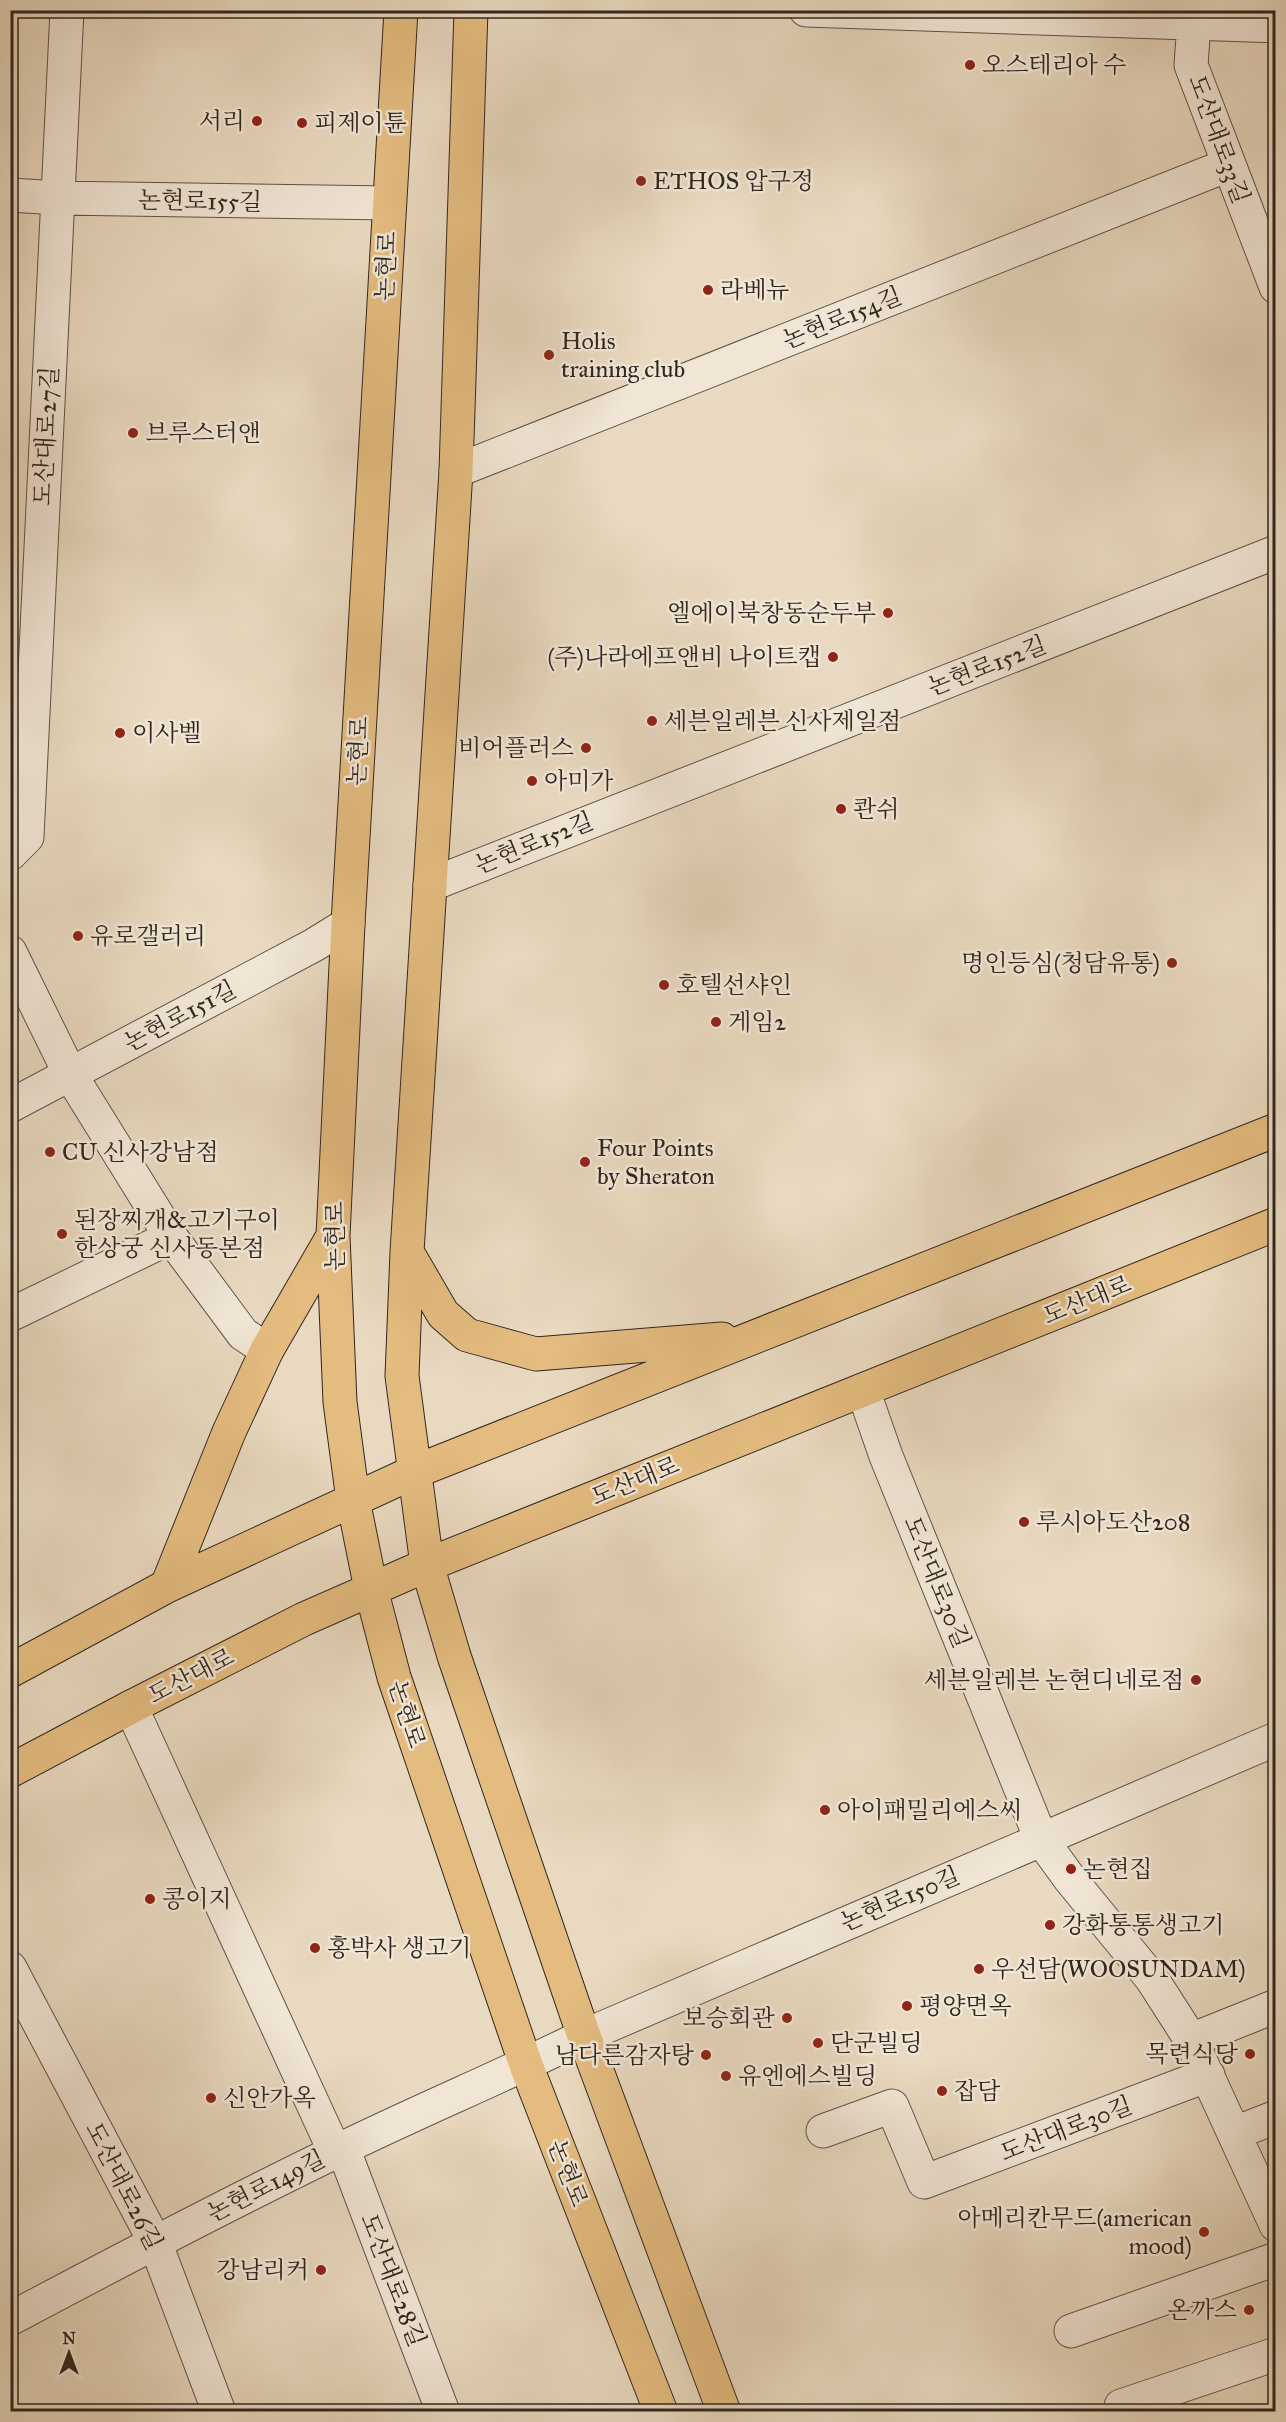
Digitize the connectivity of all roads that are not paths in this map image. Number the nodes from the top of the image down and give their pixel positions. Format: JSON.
{"nodes":[{"id":1,"x":67,"y":10,"type":"edge"},
{"id":2,"x":401,"y":10,"type":"edge"},
{"id":3,"x":471,"y":10,"type":"edge"},
{"id":4,"x":806,"y":10,"type":"edge"},
{"id":5,"x":1194,"y":22,"type":"junction"},
{"id":6,"x":1275,"y":26,"type":"edge"},
{"id":7,"x":1228,"y":165,"type":"junction"},
{"id":8,"x":10,"y":195,"type":"edge"},
{"id":9,"x":58,"y":198,"type":"junction"},
{"id":10,"x":389,"y":203,"type":"junction"},
{"id":11,"x":1275,"y":287,"type":"edge"},
{"id":12,"x":456,"y":471,"type":"junction"},
{"id":13,"x":1275,"y":552,"type":"edge"},
{"id":14,"x":10,"y":854,"type":"edge"},
{"id":15,"x":430,"y":885,"type":"junction"},
{"id":16,"x":348,"y":924,"type":"junction"},
{"id":17,"x":10,"y":952,"type":"edge"},
{"id":18,"x":70,"y":1074,"type":"junction"},
{"id":19,"x":10,"y":1106,"type":"edge"},
{"id":20,"x":1275,"y":1130,"type":"edge"},
{"id":21,"x":1275,"y":1224,"type":"edge"},
{"id":22,"x":333,"y":1236,"type":"junction"},
{"id":23,"x":171,"y":1237,"type":"junction"},
{"id":24,"x":407,"y":1252,"type":"junction"},
{"id":25,"x":10,"y":1315,"type":"edge"},
{"id":26,"x":756,"y":1336,"type":"junction"},
{"id":27,"x":267,"y":1350,"type":"junction"},
{"id":28,"x":863,"y":1390,"type":"junction"},
{"id":29,"x":414,"y":1472,"type":"junction"},
{"id":30,"x":353,"y":1500,"type":"junction"},
{"id":31,"x":427,"y":1565,"type":"junction"},
{"id":32,"x":167,"y":1586,"type":"junction"},
{"id":33,"x":371,"y":1589,"type":"junction"},
{"id":34,"x":10,"y":1671,"type":"edge"},
{"id":35,"x":131,"y":1707,"type":"junction"},
{"id":36,"x":1275,"y":1739,"type":"edge"},
{"id":37,"x":10,"y":1771,"type":"edge"},
{"id":38,"x":1041,"y":1839,"type":"junction"},
{"id":39,"x":10,"y":1968,"type":"edge"},
{"id":40,"x":1275,"y":2006,"type":"edge"},
{"id":41,"x":584,"y":2036,"type":"junction"},
{"id":42,"x":1191,"y":2040,"type":"junction"},
{"id":43,"x":526,"y":2065,"type":"junction"},
{"id":44,"x":1208,"y":2075,"type":"junction"},
{"id":45,"x":1275,"y":2117,"type":"edge"},
{"id":46,"x":823,"y":2131,"type":"dead end"},
{"id":47,"x":1235,"y":2133,"type":"junction"},
{"id":48,"x":339,"y":2150,"type":"junction"},
{"id":49,"x":1275,"y":2225,"type":"edge"},
{"id":50,"x":155,"y":2242,"type":"junction"},
{"id":51,"x":1275,"y":2259,"type":"edge"},
{"id":52,"x":10,"y":2319,"type":"edge"},
{"id":53,"x":1071,"y":2331,"type":"dead end"},
{"id":54,"x":1275,"y":2355,"type":"edge"},
{"id":55,"x":219,"y":2412,"type":"edge"},
{"id":56,"x":443,"y":2412,"type":"edge"},
{"id":57,"x":661,"y":2412,"type":"edge"},
{"id":58,"x":724,"y":2412,"type":"edge"},
{"id":59,"x":1123,"y":2412,"type":"edge"}],
"edges":[{"from":1,"to":9,"type":"street","name":"도산대로27길"},
{"from":2,"to":10,"type":"main road","name":"논현로"},
{"from":3,"to":12,"type":"main road"},
{"from":4,"to":5,"type":"street"},
{"from":5,"to":6,"type":"street"},
{"from":5,"to":7,"type":"street","name":"도산대로33길"},
{"from":7,"to":11,"type":"street","name":"도산대로33길"},
{"from":7,"to":12,"type":"street","name":"논현로154길"},
{"from":8,"to":9,"type":"street","name":"논현로155길"},
{"from":9,"to":10,"type":"street","name":"논현로155길"},
{"from":9,"to":14,"type":"street","name":"도산대로27길"},
{"from":10,"to":16,"type":"main road","name":"논현로"},
{"from":12,"to":15,"type":"main road"},
{"from":13,"to":15,"type":"street","name":"논현로152길"},
{"from":15,"to":24,"type":"main road"},
{"from":16,"to":18,"type":"street","name":"논현로151길"},
{"from":16,"to":22,"type":"main road","name":"논현로"},
{"from":17,"to":18,"type":"street"},
{"from":18,"to":19,"type":"street","name":"논현로151길"},
{"from":18,"to":23,"type":"street"},
{"from":20,"to":26,"type":"main road"},
{"from":21,"to":28,"type":"main road","name":"도산대로"},
{"from":22,"to":27,"type":"main road"},
{"from":22,"to":30,"type":"main road","name":"논현로"},
{"from":23,"to":25,"type":"street"},
{"from":23,"to":27,"type":"street"},
{"from":24,"to":26,"type":"main road"},
{"from":24,"to":29,"type":"main road"},
{"from":26,"to":29,"type":"main road"},
{"from":27,"to":32,"type":"main road"},
{"from":28,"to":31,"type":"main road","name":"도산대로"},
{"from":28,"to":38,"type":"street","name":"도산대로30길"},
{"from":29,"to":30,"type":"main road"},
{"from":29,"to":31,"type":"main road"},
{"from":30,"to":32,"type":"main road"},
{"from":30,"to":33,"type":"main road","name":"논현로"},
{"from":31,"to":33,"type":"main road","name":"도산대로"},
{"from":31,"to":41,"type":"main road"},
{"from":32,"to":34,"type":"main road"},
{"from":33,"to":35,"type":"main road","name":"도산대로"},
{"from":33,"to":43,"type":"main road","name":"논현로"},
{"from":35,"to":37,"type":"main road","name":"도산대로"},
{"from":35,"to":48,"type":"street","name":"도산대로28길"},
{"from":36,"to":38,"type":"street","name":"논현로150길"},
{"from":38,"to":41,"type":"street","name":"논현로150길"},
{"from":38,"to":42,"type":"street","name":"도산대로30길"},
{"from":39,"to":50,"type":"street","name":"도산대로26길"},
{"from":40,"to":42,"type":"street"},
{"from":41,"to":43,"type":"street","name":"논현로150길"},
{"from":41,"to":58,"type":"main road"},
{"from":42,"to":44,"type":"street","name":"도산대로30길"},
{"from":43,"to":48,"type":"street","name":"논현로149길"},
{"from":43,"to":57,"type":"main road","name":"논현로"},
{"from":44,"to":46,"type":"street","name":"도산대로30길"},
{"from":44,"to":47,"type":"street","name":"도산대로30길"},
{"from":45,"to":47,"type":"street"},
{"from":47,"to":49,"type":"street","name":"도산대로30길"},
{"from":48,"to":50,"type":"street","name":"논현로149길"},
{"from":48,"to":56,"type":"street","name":"도산대로28길"},
{"from":50,"to":52,"type":"street","name":"논현로149길"},
{"from":50,"to":55,"type":"street","name":"도산대로26길"},
{"from":51,"to":53,"type":"street"},
{"from":54,"to":59,"type":"street"}]}
